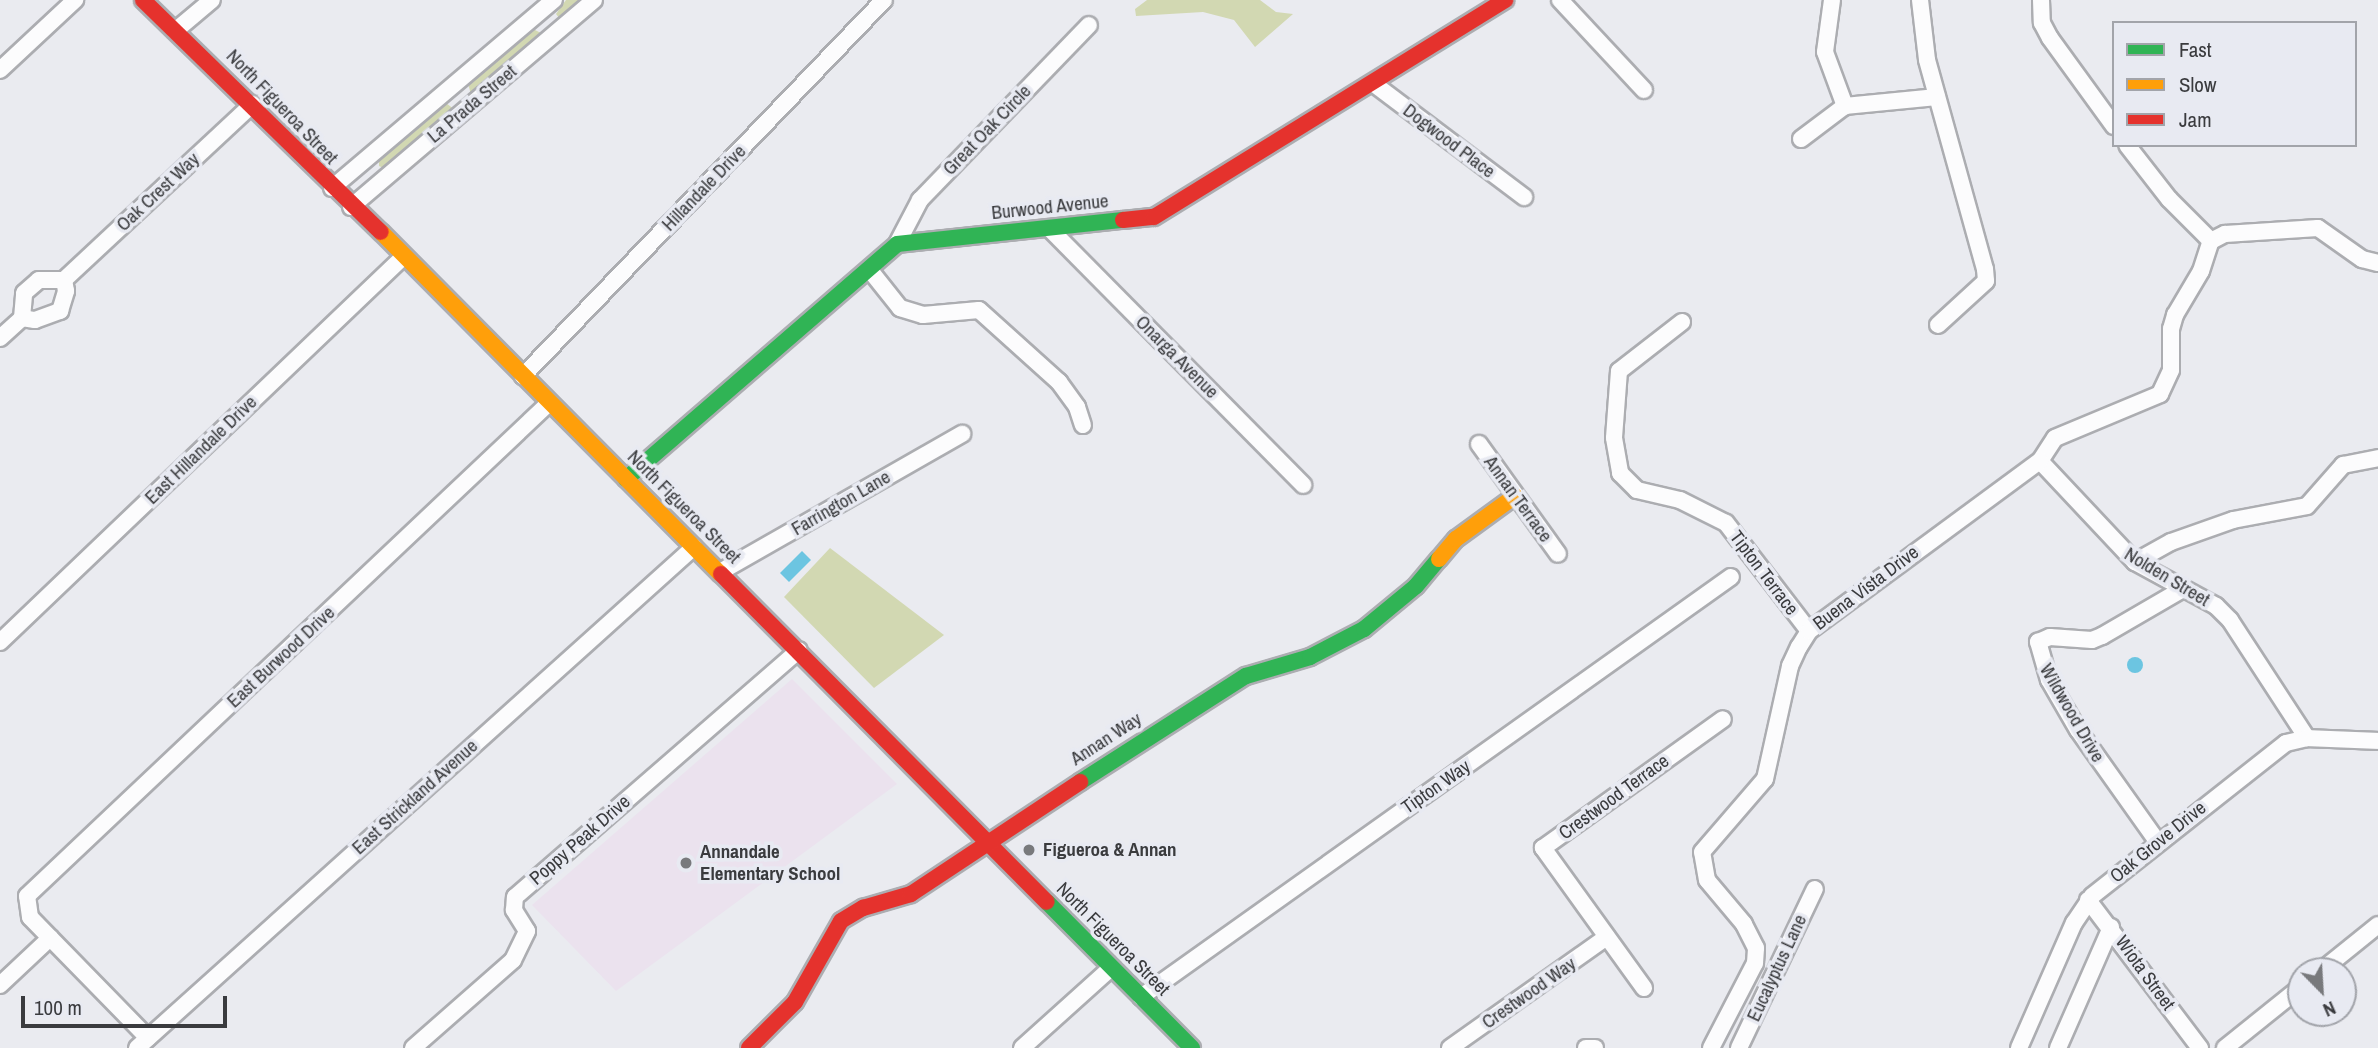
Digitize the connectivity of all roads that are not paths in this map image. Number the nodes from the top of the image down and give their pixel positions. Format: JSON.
{"nodes":[{"id":1,"x":75,"y":0,"type":"edge"},
{"id":2,"x":143,"y":0,"type":"edge"},
{"id":3,"x":212,"y":0,"type":"edge"},
{"id":4,"x":554,"y":0,"type":"edge"},
{"id":5,"x":594,"y":0,"type":"edge"},
{"id":6,"x":884,"y":0,"type":"edge"},
{"id":7,"x":1505,"y":0,"type":"edge"},
{"id":8,"x":1560,"y":0,"type":"edge"},
{"id":9,"x":1832,"y":0,"type":"edge"},
{"id":10,"x":1920,"y":0,"type":"edge"},
{"id":11,"x":2041,"y":0,"type":"edge"},
{"id":12,"x":538,"y":13,"type":"junction"},
{"id":13,"x":1089,"y":25,"type":"dead end"},
{"id":14,"x":175,"y":31,"type":"junction"},
{"id":15,"x":556,"y":32,"type":"junction"},
{"id":16,"x":0,"y":71,"type":"edge"},
{"id":17,"x":1374,"y":84,"type":"junction"},
{"id":18,"x":451,"y":86,"type":"junction"},
{"id":19,"x":1644,"y":90,"type":"dead end"},
{"id":20,"x":1937,"y":97,"type":"junction"},
{"id":21,"x":253,"y":104,"type":"junction"},
{"id":22,"x":1844,"y":106,"type":"junction"},
{"id":23,"x":469,"y":107,"type":"junction"},
{"id":24,"x":2112,"y":124,"type":"edge"},
{"id":25,"x":1801,"y":139,"type":"dead end"},
{"id":26,"x":2129,"y":147,"type":"edge"},
{"id":27,"x":332,"y":188,"type":"junction"},
{"id":28,"x":1524,"y":197,"type":"dead end"},
{"id":29,"x":351,"y":207,"type":"junction"},
{"id":30,"x":1050,"y":229,"type":"junction"},
{"id":31,"x":2211,"y":241,"type":"junction"},
{"id":32,"x":897,"y":244,"type":"junction"},
{"id":33,"x":402,"y":258,"type":"junction"},
{"id":34,"x":2378,"y":263,"type":"edge"},
{"id":35,"x":869,"y":269,"type":"junction"},
{"id":36,"x":64,"y":280,"type":"junction"},
{"id":37,"x":22,"y":317,"type":"junction"},
{"id":38,"x":1682,"y":322,"type":"dead end"},
{"id":39,"x":1938,"y":325,"type":"dead end"},
{"id":40,"x":0,"y":338,"type":"edge"},
{"id":41,"x":523,"y":376,"type":"junction"},
{"id":42,"x":550,"y":403,"type":"junction"},
{"id":43,"x":1083,"y":425,"type":"dead end"},
{"id":44,"x":962,"y":434,"type":"dead end"},
{"id":45,"x":1479,"y":444,"type":"dead end"},
{"id":46,"x":2378,"y":458,"type":"edge"},
{"id":47,"x":2039,"y":461,"type":"junction"},
{"id":48,"x":626,"y":479,"type":"junction"},
{"id":49,"x":1303,"y":485,"type":"dead end"},
{"id":50,"x":1515,"y":496,"type":"junction"},
{"id":51,"x":694,"y":547,"type":"junction"},
{"id":52,"x":1558,"y":554,"type":"dead end"},
{"id":53,"x":2135,"y":562,"type":"junction"},
{"id":54,"x":720,"y":572,"type":"junction"},
{"id":55,"x":1731,"y":577,"type":"dead end"},
{"id":56,"x":2181,"y":590,"type":"junction"},
{"id":57,"x":1809,"y":631,"type":"junction"},
{"id":58,"x":0,"y":642,"type":"edge"},
{"id":59,"x":799,"y":650,"type":"junction"},
{"id":60,"x":1723,"y":719,"type":"dead end"},
{"id":61,"x":2307,"y":738,"type":"junction"},
{"id":62,"x":2378,"y":741,"type":"edge"},
{"id":63,"x":2157,"y":841,"type":"junction"},
{"id":64,"x":988,"y":842,"type":"junction"},
{"id":65,"x":1815,"y":889,"type":"dead end"},
{"id":66,"x":2088,"y":900,"type":"junction"},
{"id":67,"x":2378,"y":925,"type":"edge"},
{"id":68,"x":2111,"y":927,"type":"junction"},
{"id":69,"x":1607,"y":937,"type":"junction"},
{"id":70,"x":50,"y":938,"type":"junction"},
{"id":71,"x":2338,"y":957,"type":"edge"},
{"id":72,"x":1755,"y":963,"type":"junction"},
{"id":73,"x":1111,"y":968,"type":"junction"},
{"id":74,"x":1773,"y":970,"type":"junction"},
{"id":75,"x":0,"y":985,"type":"edge"},
{"id":76,"x":1644,"y":988,"type":"dead end"},
{"id":77,"x":1141,"y":997,"type":"junction"},
{"id":78,"x":2287,"y":998,"type":"edge"},
{"id":79,"x":142,"y":1043,"type":"edge"},
{"id":80,"x":412,"y":1048,"type":"edge"},
{"id":81,"x":749,"y":1048,"type":"edge"},
{"id":82,"x":1022,"y":1048,"type":"edge"},
{"id":83,"x":1192,"y":1048,"type":"edge"},
{"id":84,"x":1450,"y":1048,"type":"edge"},
{"id":85,"x":1586,"y":1048,"type":"edge"},
{"id":86,"x":1595,"y":1048,"type":"edge"},
{"id":87,"x":1711,"y":1048,"type":"edge"},
{"id":88,"x":1739,"y":1048,"type":"edge"},
{"id":89,"x":2019,"y":1048,"type":"edge"},
{"id":90,"x":2058,"y":1048,"type":"edge"},
{"id":91,"x":2200,"y":1048,"type":"edge"},
{"id":92,"x":2225,"y":1048,"type":"edge"}],
"edges":[{"from":1,"to":16,"type":"street"},
{"from":2,"to":14,"type":"street","name":"North Figueroa Street"},
{"from":3,"to":14,"type":"street"},
{"from":4,"to":12,"type":"street","name":"La Prada Street"},
{"from":5,"to":15,"type":"street","name":"La Prada Street"},
{"from":6,"to":41,"type":"street","name":"Hillandale Drive"},
{"from":7,"to":17,"type":"street","name":"Burwood Avenue"},
{"from":8,"to":19,"type":"street"},
{"from":9,"to":22,"type":"street"},
{"from":10,"to":20,"type":"street"},
{"from":11,"to":24,"type":"street"},
{"from":12,"to":15,"type":"street"},
{"from":12,"to":18,"type":"street","name":"La Prada Street"},
{"from":13,"to":32,"type":"street","name":"Great Oak Circle"},
{"from":14,"to":21,"type":"street","name":"North Figueroa Street"},
{"from":15,"to":23,"type":"street","name":"La Prada Street"},
{"from":17,"to":28,"type":"street","name":"Dogwood Place"},
{"from":17,"to":30,"type":"street","name":"Burwood Avenue"},
{"from":18,"to":23,"type":"street"},
{"from":18,"to":27,"type":"street","name":"La Prada Street"},
{"from":20,"to":22,"type":"street"},
{"from":20,"to":39,"type":"street"},
{"from":21,"to":27,"type":"street","name":"North Figueroa Street"},
{"from":21,"to":36,"type":"street","name":"Oak Crest Way"},
{"from":22,"to":25,"type":"street"},
{"from":23,"to":29,"type":"street","name":"La Prada Street"},
{"from":26,"to":31,"type":"street"},
{"from":27,"to":29,"type":"street","name":"North Figueroa Street"},
{"from":29,"to":33,"type":"street","name":"North Figueroa Street"},
{"from":30,"to":32,"type":"street","name":"Burwood Avenue"},
{"from":30,"to":49,"type":"street","name":"Onarga Avenue"},
{"from":31,"to":34,"type":"street"},
{"from":31,"to":47,"type":"street","name":"Buena Vista Drive"},
{"from":32,"to":35,"type":"street"},
{"from":33,"to":41,"type":"street","name":"North Figueroa Street"},
{"from":33,"to":58,"type":"street","name":"East Hillandale Drive"},
{"from":35,"to":43,"type":"street"},
{"from":35,"to":48,"type":"street"},
{"from":36,"to":37,"type":"street"},
{"from":36,"to":37,"type":"street"},
{"from":37,"to":40,"type":"street"},
{"from":38,"to":57,"type":"street","name":"Tipton Terrace"},
{"from":41,"to":42,"type":"street","name":"North Figueroa Street"},
{"from":42,"to":48,"type":"street","name":"North Figueroa Street"},
{"from":42,"to":70,"type":"street","name":"East Burwood Drive"},
{"from":44,"to":54,"type":"street","name":"Farrington Lane"},
{"from":45,"to":50,"type":"street","name":"Annan Terrace"},
{"from":46,"to":53,"type":"street"},
{"from":47,"to":53,"type":"street","name":"Nolden Street"},
{"from":47,"to":57,"type":"street","name":"Buena Vista Drive"},
{"from":48,"to":51,"type":"street","name":"North Figueroa Street"},
{"from":50,"to":52,"type":"street","name":"Annan Terrace"},
{"from":50,"to":64,"type":"street","name":"Annan Way"},
{"from":51,"to":54,"type":"street","name":"North Figueroa Street"},
{"from":51,"to":79,"type":"street","name":"East Strickland Avenue"},
{"from":53,"to":56,"type":"street","name":"Nolden Street"},
{"from":54,"to":59,"type":"street","name":"North Figueroa Street"},
{"from":55,"to":77,"type":"street","name":"Tipton Way"},
{"from":56,"to":61,"type":"street","name":"Nolden Street"},
{"from":56,"to":63,"type":"street","name":"Wildwood Drive"},
{"from":57,"to":72,"type":"street","name":"Buena Vista Drive"},
{"from":59,"to":64,"type":"street","name":"North Figueroa Street"},
{"from":59,"to":80,"type":"street","name":"Poppy Peak Drive"},
{"from":60,"to":69,"type":"street","name":"Crestwood Terrace"},
{"from":61,"to":62,"type":"street","name":"Oak Grove Drive"},
{"from":61,"to":63,"type":"street","name":"Oak Grove Drive"},
{"from":63,"to":66,"type":"street","name":"Oak Grove Drive"},
{"from":64,"to":73,"type":"street","name":"North Figueroa Street"},
{"from":64,"to":81,"type":"street","name":"Annan Way"},
{"from":65,"to":74,"type":"street","name":"Eucalyptus Lane"},
{"from":66,"to":68,"type":"street","name":"Wiota Street"},
{"from":66,"to":89,"type":"street","name":"Oak Grove Drive"},
{"from":67,"to":71,"type":"street"},
{"from":68,"to":90,"type":"street"},
{"from":68,"to":91,"type":"street","name":"Wiota Street"},
{"from":69,"to":76,"type":"street","name":"Crestwood Terrace"},
{"from":69,"to":84,"type":"street","name":"Crestwood Way"},
{"from":70,"to":75,"type":"street"},
{"from":70,"to":79,"type":"street"},
{"from":72,"to":74,"type":"street"},
{"from":72,"to":87,"type":"street"},
{"from":73,"to":77,"type":"street","name":"North Figueroa Street"},
{"from":73,"to":82,"type":"street"},
{"from":74,"to":88,"type":"street","name":"Eucalyptus Lane"},
{"from":77,"to":83,"type":"street","name":"North Figueroa Street"},
{"from":78,"to":92,"type":"street"},
{"from":85,"to":86,"type":"street"}]}
